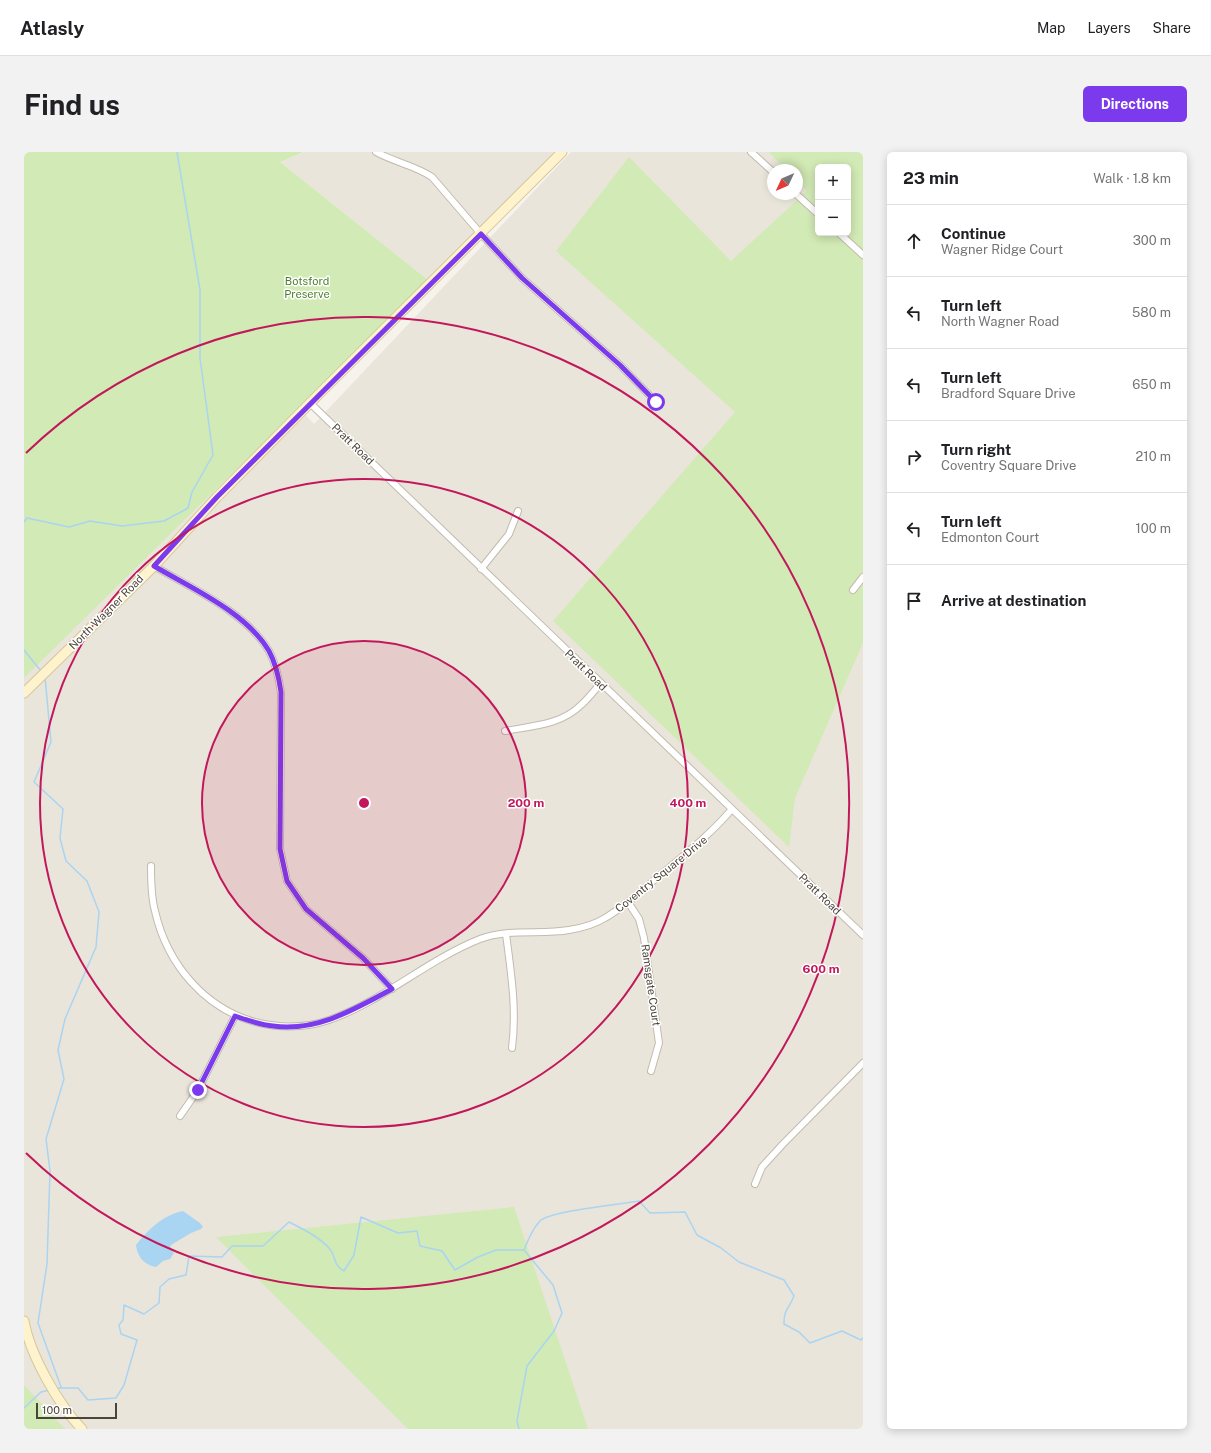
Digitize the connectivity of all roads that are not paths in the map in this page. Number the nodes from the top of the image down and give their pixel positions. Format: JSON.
{"nodes":[{"id":1,"x":376,"y":152,"type":"edge"},
{"id":2,"x":562,"y":152,"type":"edge"},
{"id":3,"x":752,"y":152,"type":"edge"},
{"id":4,"x":767,"y":166,"type":"edge"},
{"id":5,"x":803,"y":200,"type":"edge"},
{"id":6,"x":815,"y":211,"type":"edge"},
{"id":7,"x":481,"y":234,"type":"junction"},
{"id":8,"x":842,"y":236,"type":"edge"},
{"id":9,"x":863,"y":255,"type":"edge"},
{"id":10,"x":656,"y":402,"type":"dead end"},
{"id":11,"x":310,"y":403,"type":"junction"},
{"id":12,"x":518,"y":511,"type":"dead end"},
{"id":13,"x":154,"y":566,"type":"junction"},
{"id":14,"x":481,"y":569,"type":"junction"},
{"id":15,"x":863,"y":577,"type":"edge"},
{"id":16,"x":854,"y":590,"type":"dead end"},
{"id":17,"x":42,"y":676,"type":"junction"},
{"id":18,"x":600,"y":684,"type":"junction"},
{"id":19,"x":24,"y":692,"type":"edge"},
{"id":20,"x":24,"y":699,"type":"edge"},
{"id":21,"x":505,"y":731,"type":"dead end"},
{"id":22,"x":732,"y":809,"type":"junction"},
{"id":23,"x":150,"y":866,"type":"dead end"},
{"id":24,"x":628,"y":902,"type":"junction"},
{"id":25,"x":506,"y":934,"type":"junction"},
{"id":26,"x":863,"y":935,"type":"edge"},
{"id":27,"x":392,"y":989,"type":"junction"},
{"id":28,"x":235,"y":1016,"type":"junction"},
{"id":29,"x":512,"y":1048,"type":"dead end"},
{"id":30,"x":863,"y":1064,"type":"edge"},
{"id":31,"x":651,"y":1071,"type":"dead end"},
{"id":32,"x":180,"y":1116,"type":"dead end"},
{"id":33,"x":755,"y":1184,"type":"dead end"},
{"id":34,"x":24,"y":1321,"type":"edge"},
{"id":35,"x":82,"y":1429,"type":"edge"}],
"edges":[{"from":1,"to":7,"type":"street"},
{"from":2,"to":7,"type":"main road","name":"North Wagner Road"},
{"from":3,"to":4,"type":"street"},
{"from":5,"to":6,"type":"street"},
{"from":7,"to":10,"type":"street"},
{"from":7,"to":11,"type":"main road","name":"North Wagner Road"},
{"from":8,"to":9,"type":"street"},
{"from":11,"to":13,"type":"main road","name":"North Wagner Road"},
{"from":11,"to":14,"type":"street","name":"Pratt Road"},
{"from":12,"to":14,"type":"street"},
{"from":13,"to":17,"type":"main road","name":"North Wagner Road"},
{"from":13,"to":27,"type":"street"},
{"from":14,"to":18,"type":"street","name":"Pratt Road"},
{"from":15,"to":16,"type":"street"},
{"from":17,"to":19,"type":"main road","name":"North Wagner Road"},
{"from":17,"to":20,"type":"main road","name":"North Wagner Road"},
{"from":18,"to":21,"type":"street"},
{"from":18,"to":22,"type":"street","name":"Pratt Road"},
{"from":22,"to":24,"type":"street","name":"Coventry Square Drive"},
{"from":22,"to":26,"type":"street","name":"Pratt Road"},
{"from":23,"to":28,"type":"street","name":"Coventry Square Drive"},
{"from":24,"to":25,"type":"street","name":"Coventry Square Drive"},
{"from":24,"to":31,"type":"street","name":"Ramsgate Court"},
{"from":25,"to":27,"type":"street","name":"Coventry Square Drive"},
{"from":25,"to":29,"type":"street"},
{"from":27,"to":28,"type":"street","name":"Coventry Square Drive"},
{"from":28,"to":32,"type":"street"},
{"from":30,"to":33,"type":"street"},
{"from":34,"to":35,"type":"main road"}]}
